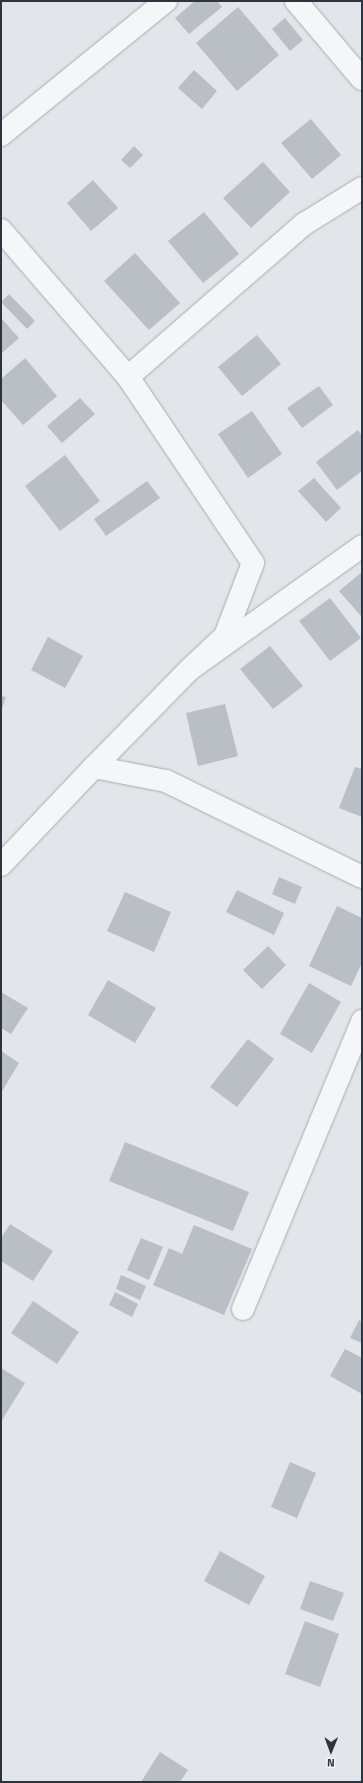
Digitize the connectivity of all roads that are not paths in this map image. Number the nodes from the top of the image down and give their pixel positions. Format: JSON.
{"nodes":[{"id":1,"x":166,"y":1,"type":"edge"},
{"id":2,"x":296,"y":1,"type":"edge"},
{"id":3,"x":362,"y":79,"type":"edge"},
{"id":4,"x":1,"y":135,"type":"edge"},
{"id":5,"x":362,"y":188,"type":"edge"},
{"id":6,"x":1,"y":230,"type":"edge"},
{"id":7,"x":128,"y":377,"type":"junction"},
{"id":8,"x":362,"y":546,"type":"edge"},
{"id":9,"x":189,"y":670,"type":"junction"},
{"id":10,"x":94,"y":767,"type":"junction"},
{"id":11,"x":1,"y":865,"type":"edge"},
{"id":12,"x":362,"y":877,"type":"edge"},
{"id":13,"x":362,"y":1021,"type":"edge"},
{"id":14,"x":243,"y":1309,"type":"dead end"}],
"edges":[{"from":1,"to":4,"type":"street"},
{"from":2,"to":3,"type":"street"},
{"from":5,"to":7,"type":"street"},
{"from":6,"to":7,"type":"street"},
{"from":7,"to":9,"type":"street"},
{"from":8,"to":9,"type":"street"},
{"from":9,"to":10,"type":"street"},
{"from":10,"to":11,"type":"street"},
{"from":10,"to":12,"type":"street"},
{"from":13,"to":14,"type":"street"}]}
